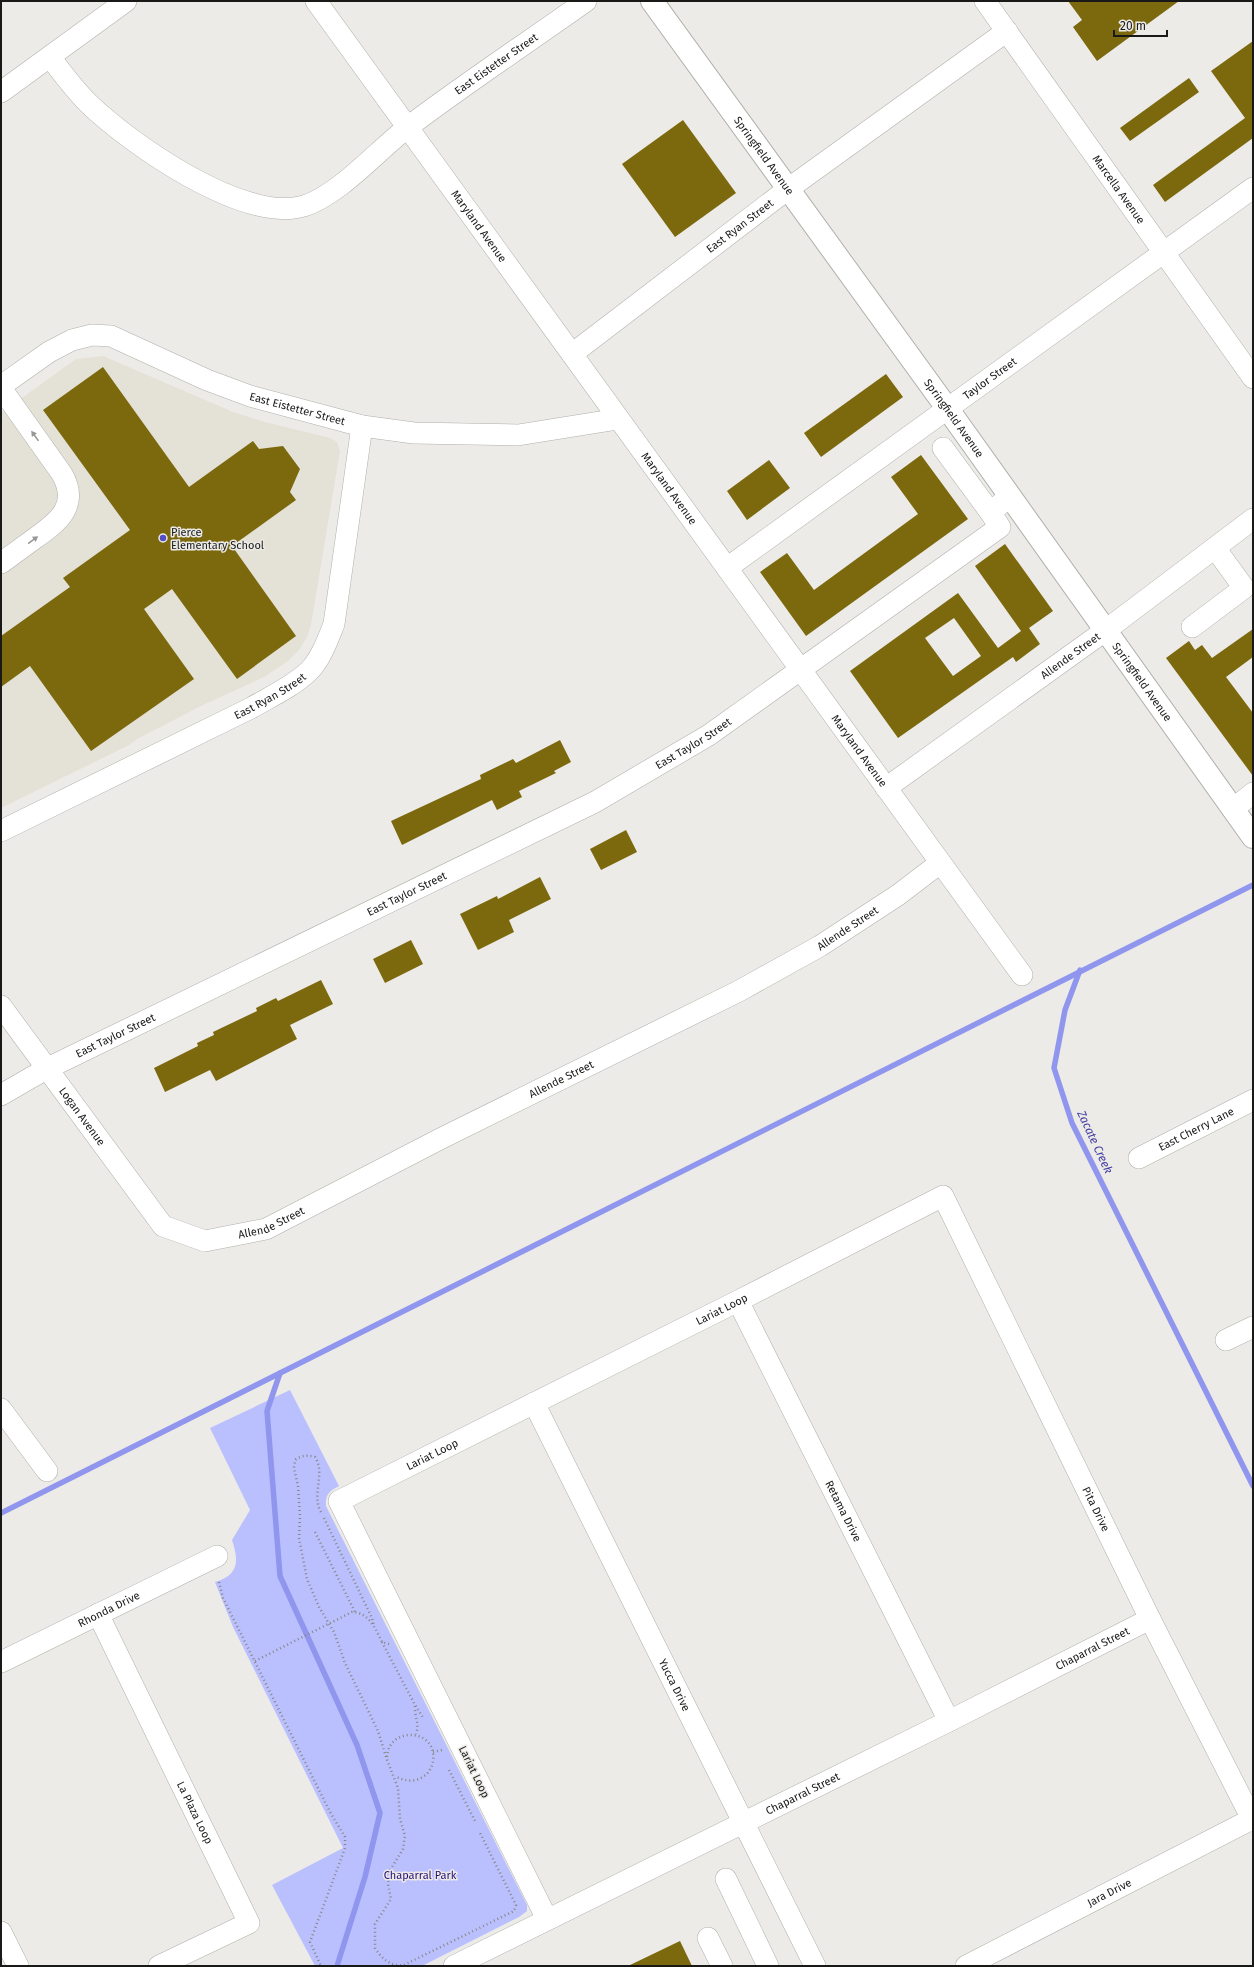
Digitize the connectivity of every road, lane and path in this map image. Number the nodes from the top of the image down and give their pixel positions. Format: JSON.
{"nodes":[{"id":1,"x":126,"y":1,"type":"edge"},
{"id":2,"x":316,"y":1,"type":"edge"},
{"id":3,"x":586,"y":1,"type":"edge"},
{"id":4,"x":652,"y":1,"type":"edge"},
{"id":5,"x":985,"y":1,"type":"edge"},
{"id":6,"x":1007,"y":31,"type":"junction"},
{"id":7,"x":50,"y":57,"type":"junction"},
{"id":8,"x":1,"y":92,"type":"edge"},
{"id":9,"x":408,"y":127,"type":"junction"},
{"id":10,"x":1253,"y":188,"type":"edge"},
{"id":11,"x":788,"y":189,"type":"junction"},
{"id":12,"x":1164,"y":252,"type":"junction"},
{"id":13,"x":572,"y":354,"type":"junction"},
{"id":14,"x":1253,"y":378,"type":"edge"},
{"id":15,"x":1,"y":387,"type":"edge"},
{"id":16,"x":947,"y":408,"type":"junction"},
{"id":17,"x":618,"y":419,"type":"junction"},
{"id":18,"x":362,"y":426,"type":"junction"},
{"id":19,"x":943,"y":448,"type":"dead end"},
{"id":20,"x":1010,"y":497,"type":"junction"},
{"id":21,"x":990,"y":512,"type":"junction"},
{"id":22,"x":1253,"y":519,"type":"edge"},
{"id":23,"x":1215,"y":548,"type":"junction"},
{"id":24,"x":1,"y":563,"type":"edge"},
{"id":25,"x":727,"y":568,"type":"junction"},
{"id":26,"x":1248,"y":584,"type":"edge"},
{"id":27,"x":1192,"y":627,"type":"dead end"},
{"id":28,"x":1106,"y":630,"type":"junction"},
{"id":29,"x":801,"y":671,"type":"junction"},
{"id":30,"x":886,"y":788,"type":"junction"},
{"id":31,"x":1253,"y":793,"type":"edge"},
{"id":32,"x":1233,"y":808,"type":"junction"},
{"id":33,"x":1,"y":831,"type":"edge"},
{"id":34,"x":1253,"y":837,"type":"edge"},
{"id":35,"x":940,"y":863,"type":"junction"},
{"id":36,"x":1022,"y":976,"type":"dead end"},
{"id":37,"x":1,"y":1006,"type":"edge"},
{"id":38,"x":46,"y":1069,"type":"junction"},
{"id":39,"x":1,"y":1095,"type":"edge"},
{"id":40,"x":1253,"y":1100,"type":"edge"},
{"id":41,"x":1138,"y":1158,"type":"dead end"},
{"id":42,"x":943,"y":1196,"type":"joint"},
{"id":43,"x":163,"y":1226,"type":"joint"},
{"id":44,"x":738,"y":1301,"type":"junction"},
{"id":45,"x":1253,"y":1327,"type":"edge"},
{"id":46,"x":1226,"y":1340,"type":"dead end"},
{"id":47,"x":534,"y":1403,"type":"junction"},
{"id":48,"x":5,"y":1422,"type":"edge"},
{"id":49,"x":47,"y":1471,"type":"dead end"},
{"id":50,"x":315,"y":1532,"type":"dead end"},
{"id":51,"x":217,"y":1556,"type":"dead end"},
{"id":52,"x":219,"y":1582,"type":"dead end"},
{"id":53,"x":355,"y":1612,"type":"junction"},
{"id":54,"x":98,"y":1614,"type":"junction"},
{"id":55,"x":1150,"y":1619,"type":"junction"},
{"id":56,"x":328,"y":1624,"type":"junction"},
{"id":57,"x":374,"y":1626,"type":"junction"},
{"id":58,"x":382,"y":1642,"type":"junction"},
{"id":59,"x":396,"y":1646,"type":"dead end"},
{"id":60,"x":255,"y":1661,"type":"junction"},
{"id":61,"x":1,"y":1662,"type":"edge"},
{"id":62,"x":415,"y":1705,"type":"junction"},
{"id":63,"x":949,"y":1721,"type":"junction"},
{"id":64,"x":427,"y":1724,"type":"dead end"},
{"id":65,"x":416,"y":1734,"type":"junction"},
{"id":66,"x":437,"y":1744,"type":"dead end"},
{"id":67,"x":443,"y":1757,"type":"dead end"},
{"id":68,"x":387,"y":1760,"type":"junction"},
{"id":69,"x":446,"y":1764,"type":"dead end"},
{"id":70,"x":394,"y":1776,"type":"junction"},
{"id":71,"x":1252,"y":1820,"type":"edge"},
{"id":72,"x":744,"y":1823,"type":"junction"},
{"id":73,"x":477,"y":1825,"type":"dead end"},
{"id":74,"x":480,"y":1832,"type":"dead end"},
{"id":75,"x":726,"y":1879,"type":"dead end"},
{"id":76,"x":547,"y":1919,"type":"junction"},
{"id":77,"x":1,"y":1932,"type":"edge"},
{"id":78,"x":708,"y":1938,"type":"dead end"},
{"id":79,"x":18,"y":1966,"type":"edge"},
{"id":80,"x":159,"y":1966,"type":"edge"},
{"id":81,"x":321,"y":1966,"type":"edge"},
{"id":82,"x":454,"y":1966,"type":"edge"},
{"id":83,"x":722,"y":1966,"type":"edge"},
{"id":84,"x":768,"y":1966,"type":"edge"},
{"id":85,"x":815,"y":1966,"type":"edge"},
{"id":86,"x":966,"y":1966,"type":"edge"}],
"edges":[{"from":1,"to":7,"type":"street"},
{"from":2,"to":9,"type":"street","name":"Maryland Avenue"},
{"from":3,"to":9,"type":"street","name":"East Eistetter Street"},
{"from":4,"to":11,"type":"main road","name":"Springfield Avenue"},
{"from":5,"to":6,"type":"street","name":"Marcella Avenue"},
{"from":6,"to":11,"type":"street","name":"East Ryan Street"},
{"from":6,"to":12,"type":"street","name":"Marcella Avenue"},
{"from":7,"to":8,"type":"street"},
{"from":7,"to":9,"type":"street","name":"East Eistetter Street"},
{"from":9,"to":13,"type":"street","name":"Maryland Avenue"},
{"from":10,"to":12,"type":"street","name":"Taylor Street"},
{"from":11,"to":13,"type":"street","name":"East Ryan Street"},
{"from":11,"to":16,"type":"main road","name":"Springfield Avenue"},
{"from":12,"to":14,"type":"street","name":"Marcella Avenue"},
{"from":12,"to":16,"type":"street","name":"Taylor Street"},
{"from":13,"to":17,"type":"street","name":"Maryland Avenue"},
{"from":15,"to":18,"type":"street","name":"East Eistetter Street"},
{"from":24,"to":15,"type":"street","one_way":true},
{"from":16,"to":20,"type":"main road","name":"Springfield Avenue"},
{"from":16,"to":25,"type":"street","name":"Taylor Street"},
{"from":17,"to":18,"type":"street","name":"East Eistetter Street"},
{"from":17,"to":25,"type":"street","name":"Maryland Avenue"},
{"from":18,"to":33,"type":"street","name":"East Ryan Street"},
{"from":19,"to":21,"type":"street"},
{"from":20,"to":21,"type":"street"},
{"from":20,"to":28,"type":"main road","name":"Springfield Avenue"},
{"from":21,"to":29,"type":"street","name":"East Taylor Street"},
{"from":22,"to":23,"type":"street","name":"Allende Street"},
{"from":23,"to":26,"type":"street"},
{"from":23,"to":28,"type":"street","name":"Allende Street"},
{"from":25,"to":29,"type":"street","name":"Maryland Avenue"},
{"from":26,"to":27,"type":"street"},
{"from":28,"to":30,"type":"street","name":"Allende Street"},
{"from":28,"to":32,"type":"main road","name":"Springfield Avenue"},
{"from":29,"to":30,"type":"street","name":"Maryland Avenue"},
{"from":29,"to":38,"type":"street","name":"East Taylor Street"},
{"from":30,"to":35,"type":"street","name":"Maryland Avenue"},
{"from":31,"to":32,"type":"street"},
{"from":32,"to":34,"type":"main road","name":"Springfield Avenue"},
{"from":35,"to":36,"type":"street","name":"Maryland Avenue"},
{"from":35,"to":43,"type":"street","name":"Allende Street"},
{"from":37,"to":38,"type":"street","name":"Logan Avenue"},
{"from":38,"to":39,"type":"street","name":"East Taylor Street"},
{"from":38,"to":43,"type":"street","name":"Logan Avenue"},
{"from":40,"to":41,"type":"street","name":"East Cherry Lane"},
{"from":42,"to":44,"type":"street","name":"Lariat Loop"},
{"from":42,"to":55,"type":"street","name":"Pita Drive"},
{"from":44,"to":47,"type":"street","name":"Lariat Loop"},
{"from":44,"to":63,"type":"street","name":"Retama Drive"},
{"from":45,"to":46,"type":"street"},
{"from":47,"to":72,"type":"street","name":"Yucca Drive"},
{"from":47,"to":76,"type":"street","name":"Lariat Loop"},
{"from":48,"to":49,"type":"street"},
{"from":50,"to":53,"type":"path"},
{"from":51,"to":54,"type":"street","name":"Rhonda Drive"},
{"from":52,"to":60,"type":"path"},
{"from":53,"to":56,"type":"path"},
{"from":53,"to":57,"type":"path"},
{"from":54,"to":61,"type":"street","name":"Rhonda Drive"},
{"from":54,"to":80,"type":"street","name":"La Plaza Loop"},
{"from":55,"to":63,"type":"street","name":"Chaparral Street"},
{"from":55,"to":71,"type":"street","name":"Pita Drive"},
{"from":56,"to":57,"type":"path"},
{"from":56,"to":60,"type":"path"},
{"from":56,"to":68,"type":"path"},
{"from":57,"to":58,"type":"path"},
{"from":58,"to":59,"type":"path"},
{"from":58,"to":62,"type":"path"},
{"from":60,"to":81,"type":"path"},
{"from":62,"to":64,"type":"path"},
{"from":62,"to":65,"type":"path"},
{"from":63,"to":72,"type":"street","name":"Chaparral Street"},
{"from":65,"to":68,"type":"path"},
{"from":65,"to":70,"type":"path"},
{"from":66,"to":67,"type":"path"},
{"from":68,"to":70,"type":"path"},
{"from":69,"to":73,"type":"path"},
{"from":70,"to":74,"type":"path"},
{"from":71,"to":86,"type":"street","name":"Jara Drive"},
{"from":72,"to":76,"type":"street","name":"Chaparral Street"},
{"from":72,"to":85,"type":"street","name":"Yucca Drive"},
{"from":75,"to":84,"type":"street"},
{"from":76,"to":82,"type":"street","name":"Chaparral Street"},
{"from":77,"to":79,"type":"street"},
{"from":78,"to":83,"type":"street"}]}
